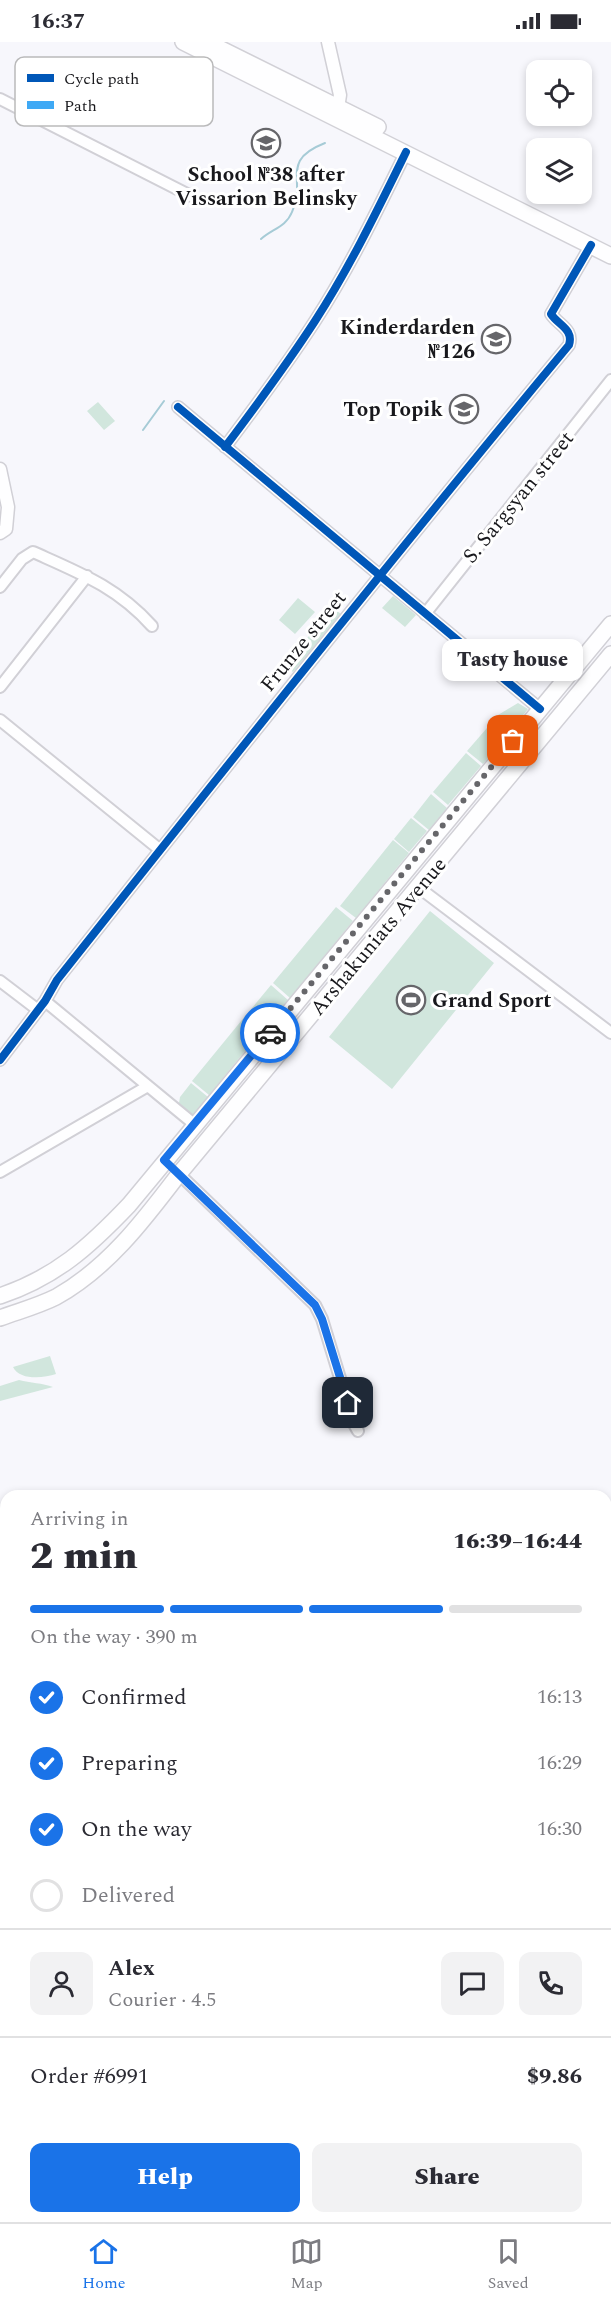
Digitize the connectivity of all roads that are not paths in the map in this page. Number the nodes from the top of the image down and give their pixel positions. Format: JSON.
{"nodes":[{"id":1,"x":183,"y":42,"type":"edge"},
{"id":2,"x":207,"y":42,"type":"edge"},
{"id":3,"x":328,"y":42,"type":"edge"},
{"id":4,"x":0,"y":99,"type":"edge"},
{"id":5,"x":15,"y":107,"type":"edge"},
{"id":6,"x":338,"y":114,"type":"junction"},
{"id":7,"x":53,"y":126,"type":"edge"},
{"id":8,"x":406,"y":152,"type":"junction"},
{"id":9,"x":191,"y":196,"type":"dead end"},
{"id":10,"x":591,"y":245,"type":"junction"},
{"id":11,"x":611,"y":245,"type":"edge"},
{"id":12,"x":611,"y":256,"type":"edge"},
{"id":13,"x":611,"y":380,"type":"edge"},
{"id":14,"x":178,"y":408,"type":"dead end"},
{"id":15,"x":225,"y":447,"type":"junction"},
{"id":16,"x":0,"y":469,"type":"edge"},
{"id":17,"x":3,"y":531,"type":"edge"},
{"id":18,"x":87,"y":576,"type":"junction"},
{"id":19,"x":379,"y":576,"type":"junction"},
{"id":20,"x":0,"y":587,"type":"edge"},
{"id":21,"x":425,"y":614,"type":"junction"},
{"id":22,"x":611,"y":624,"type":"edge"},
{"id":23,"x":152,"y":626,"type":"dead end"},
{"id":24,"x":611,"y":654,"type":"edge"},
{"id":25,"x":0,"y":687,"type":"edge"},
{"id":26,"x":540,"y":709,"type":"junction"},
{"id":27,"x":0,"y":720,"type":"edge"},
{"id":28,"x":159,"y":849,"type":"junction"},
{"id":29,"x":402,"y":874,"type":"junction"},
{"id":30,"x":418,"y":887,"type":"junction"},
{"id":31,"x":0,"y":981,"type":"edge"},
{"id":32,"x":41,"y":1006,"type":"junction"},
{"id":33,"x":611,"y":1033,"type":"edge"},
{"id":34,"x":0,"y":1060,"type":"edge"},
{"id":35,"x":148,"y":1086,"type":"junction"},
{"id":36,"x":194,"y":1124,"type":"junction"},
{"id":37,"x":164,"y":1160,"type":"junction"},
{"id":38,"x":0,"y":1172,"type":"edge"},
{"id":39,"x":179,"y":1174,"type":"junction"},
{"id":40,"x":54,"y":1273,"type":"junction"},
{"id":41,"x":64,"y":1292,"type":"junction"},
{"id":42,"x":0,"y":1296,"type":"edge"},
{"id":43,"x":0,"y":1318,"type":"edge"},
{"id":44,"x":358,"y":1431,"type":"dead end"}],
"edges":[{"from":1,"to":6,"type":"main road"},
{"from":2,"to":6,"type":"main road"},
{"from":3,"to":6,"type":"street"},
{"from":4,"to":5,"type":"street"},
{"from":6,"to":8,"type":"main road"},
{"from":6,"to":11,"type":"main road"},
{"from":7,"to":9,"type":"street"},
{"from":8,"to":10,"type":"main road"},
{"from":8,"to":15,"type":"street"},
{"from":10,"to":12,"type":"main road"},
{"from":10,"to":19,"type":"street","name":"Frunze street"},
{"from":13,"to":21,"type":"street","name":"S. Sargsyan street"},
{"from":14,"to":15,"type":"street"},
{"from":15,"to":19,"type":"street"},
{"from":16,"to":17,"type":"street"},
{"from":18,"to":20,"type":"street"},
{"from":18,"to":23,"type":"street"},
{"from":18,"to":25,"type":"street"},
{"from":19,"to":21,"type":"street"},
{"from":19,"to":28,"type":"street","name":"Frunze street"},
{"from":21,"to":26,"type":"street"},
{"from":22,"to":26,"type":"main road","name":"Arshakuniats Avenue"},
{"from":24,"to":30,"type":"main road","name":"Arshakuniats Avenue"},
{"from":26,"to":29,"type":"main road","name":"Arshakuniats Avenue"},
{"from":27,"to":28,"type":"street"},
{"from":28,"to":32,"type":"street","name":"Frunze street"},
{"from":29,"to":30,"type":"main road"},
{"from":29,"to":36,"type":"main road","name":"Arshakuniats Avenue"},
{"from":30,"to":33,"type":"street"},
{"from":30,"to":39,"type":"main road","name":"Arshakuniats Avenue"},
{"from":31,"to":32,"type":"street"},
{"from":32,"to":34,"type":"street","name":"Frunze street"},
{"from":32,"to":35,"type":"street"},
{"from":35,"to":36,"type":"street"},
{"from":35,"to":38,"type":"street"},
{"from":36,"to":37,"type":"main road","name":"Arshakuniats Avenue"},
{"from":37,"to":39,"type":"main road"},
{"from":37,"to":40,"type":"main road","name":"Arshakuniats Avenue"},
{"from":39,"to":41,"type":"main road","name":"Arshakuniats Avenue"},
{"from":39,"to":44,"type":"street"},
{"from":40,"to":41,"type":"main road"},
{"from":40,"to":42,"type":"main road","name":"Arshakuniats Avenue"},
{"from":41,"to":43,"type":"main road","name":"Arshakuniats Avenue"}]}
